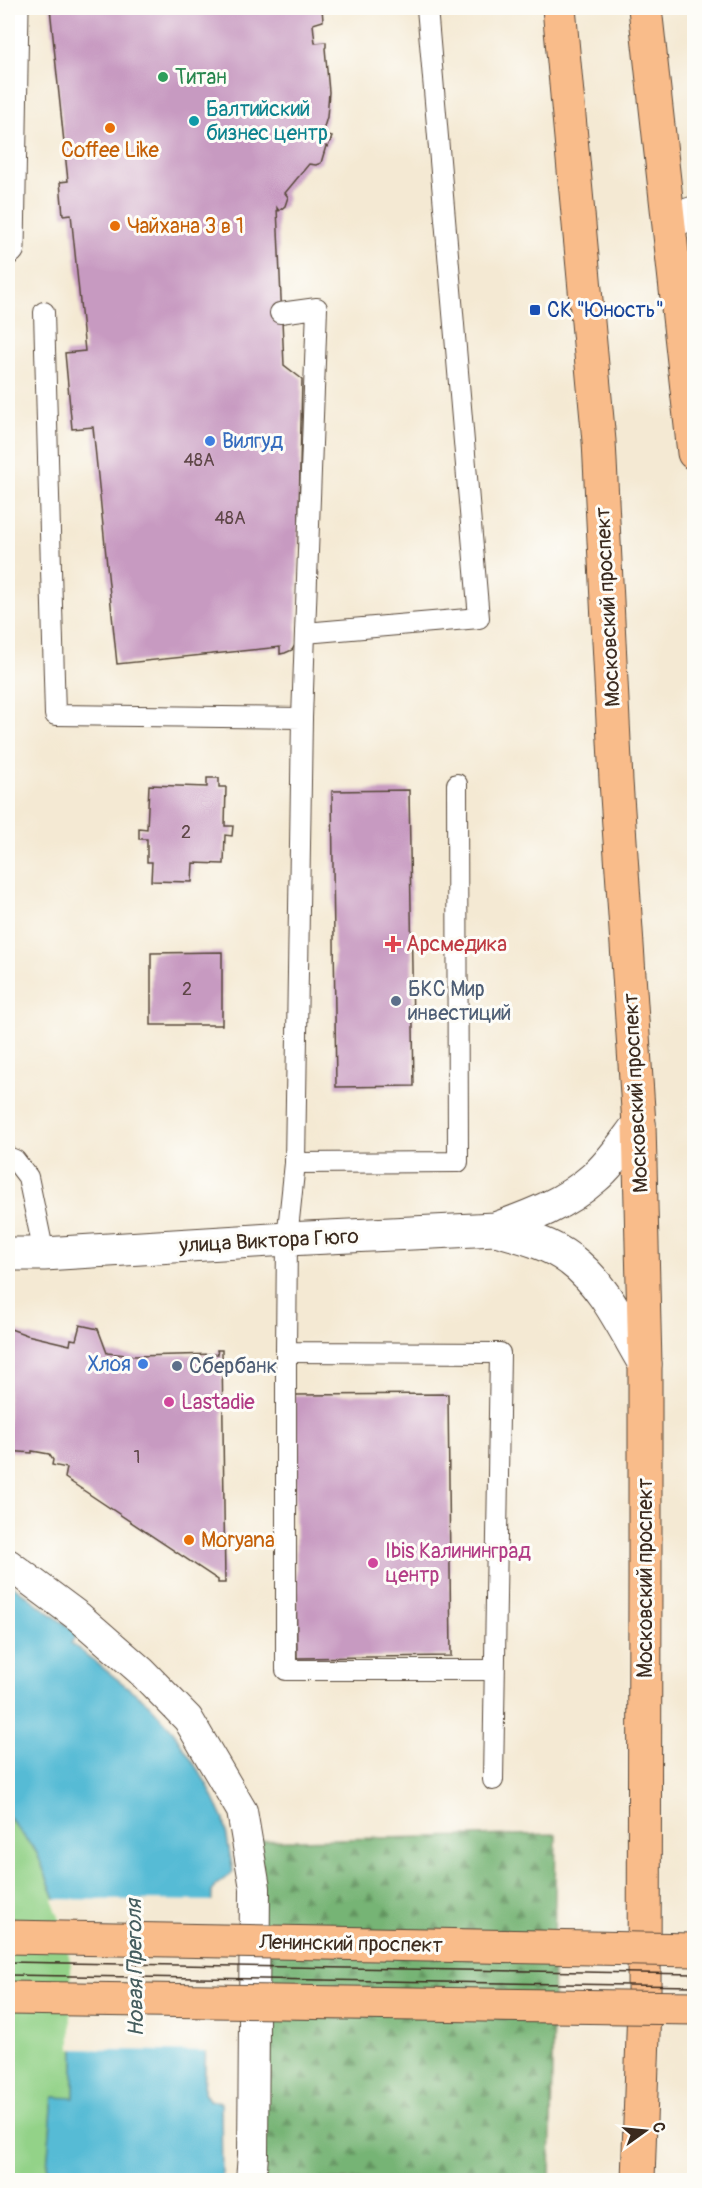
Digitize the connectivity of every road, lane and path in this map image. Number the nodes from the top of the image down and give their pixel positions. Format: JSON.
{"nodes":[{"id":1,"x":427,"y":8,"type":"edge"},
{"id":2,"x":559,"y":8,"type":"edge"},
{"id":3,"x":645,"y":8,"type":"edge"},
{"id":4,"x":10,"y":15,"type":"edge"},
{"id":5,"x":682,"y":217,"type":"edge"},
{"id":6,"x":8,"y":248,"type":"edge"},
{"id":7,"x":44,"y":312,"type":"dead end"},
{"id":8,"x":280,"y":313,"type":"dead end"},
{"id":9,"x":694,"y":453,"type":"edge"},
{"id":10,"x":305,"y":633,"type":"junction"},
{"id":11,"x":302,"y":718,"type":"junction"},
{"id":12,"x":457,"y":784,"type":"dead end"},
{"id":13,"x":639,"y":1124,"type":"junction"},
{"id":14,"x":8,"y":1157,"type":"edge"},
{"id":15,"x":295,"y":1163,"type":"junction"},
{"id":16,"x":495,"y":1229,"type":"junction"},
{"id":17,"x":287,"y":1239,"type":"junction"},
{"id":18,"x":8,"y":1254,"type":"edge"},
{"id":19,"x":44,"y":1254,"type":"junction"},
{"id":20,"x":286,"y":1352,"type":"junction"},
{"id":21,"x":645,"y":1364,"type":"junction"},
{"id":22,"x":8,"y":1564,"type":"edge"},
{"id":23,"x":494,"y":1670,"type":"junction"},
{"id":24,"x":493,"y":1780,"type":"dead end"},
{"id":25,"x":8,"y":1937,"type":"edge"},
{"id":26,"x":694,"y":1950,"type":"edge"},
{"id":27,"x":8,"y":1998,"type":"edge"},
{"id":28,"x":694,"y":2008,"type":"edge"},
{"id":29,"x":250,"y":2181,"type":"edge"},
{"id":30,"x":638,"y":2181,"type":"edge"}],
"edges":[{"from":1,"to":10,"type":"lane"},
{"from":2,"to":13,"type":"main road","name":"Московский проспект"},
{"from":3,"to":5,"type":"main road"},
{"from":4,"to":6,"type":"street"},
{"from":5,"to":9,"type":"main road"},
{"from":7,"to":11,"type":"lane"},
{"from":8,"to":10,"type":"lane"},
{"from":10,"to":11,"type":"lane"},
{"from":11,"to":15,"type":"lane"},
{"from":12,"to":15,"type":"lane"},
{"from":13,"to":16,"type":"street","name":"улица Виктора Гюго"},
{"from":13,"to":21,"type":"main road","name":"Московский проспект"},
{"from":14,"to":19,"type":"lane"},
{"from":15,"to":17,"type":"lane"},
{"from":16,"to":17,"type":"street","name":"улица Виктора Гюго"},
{"from":16,"to":21,"type":"street","name":"улица Виктора Гюго"},
{"from":17,"to":19,"type":"street","name":"улица Виктора Гюго"},
{"from":17,"to":20,"type":"lane"},
{"from":18,"to":19,"type":"street","name":"улица Виктора Гюго"},
{"from":20,"to":23,"type":"lane"},
{"from":20,"to":23,"type":"lane"},
{"from":21,"to":30,"type":"main road","name":"Московский проспект"},
{"from":22,"to":29,"type":"street"},
{"from":23,"to":24,"type":"lane"},
{"from":25,"to":26,"type":"main road","name":"Ленинский проспект","bridge":true},
{"from":27,"to":28,"type":"main road","bridge":true}]}
